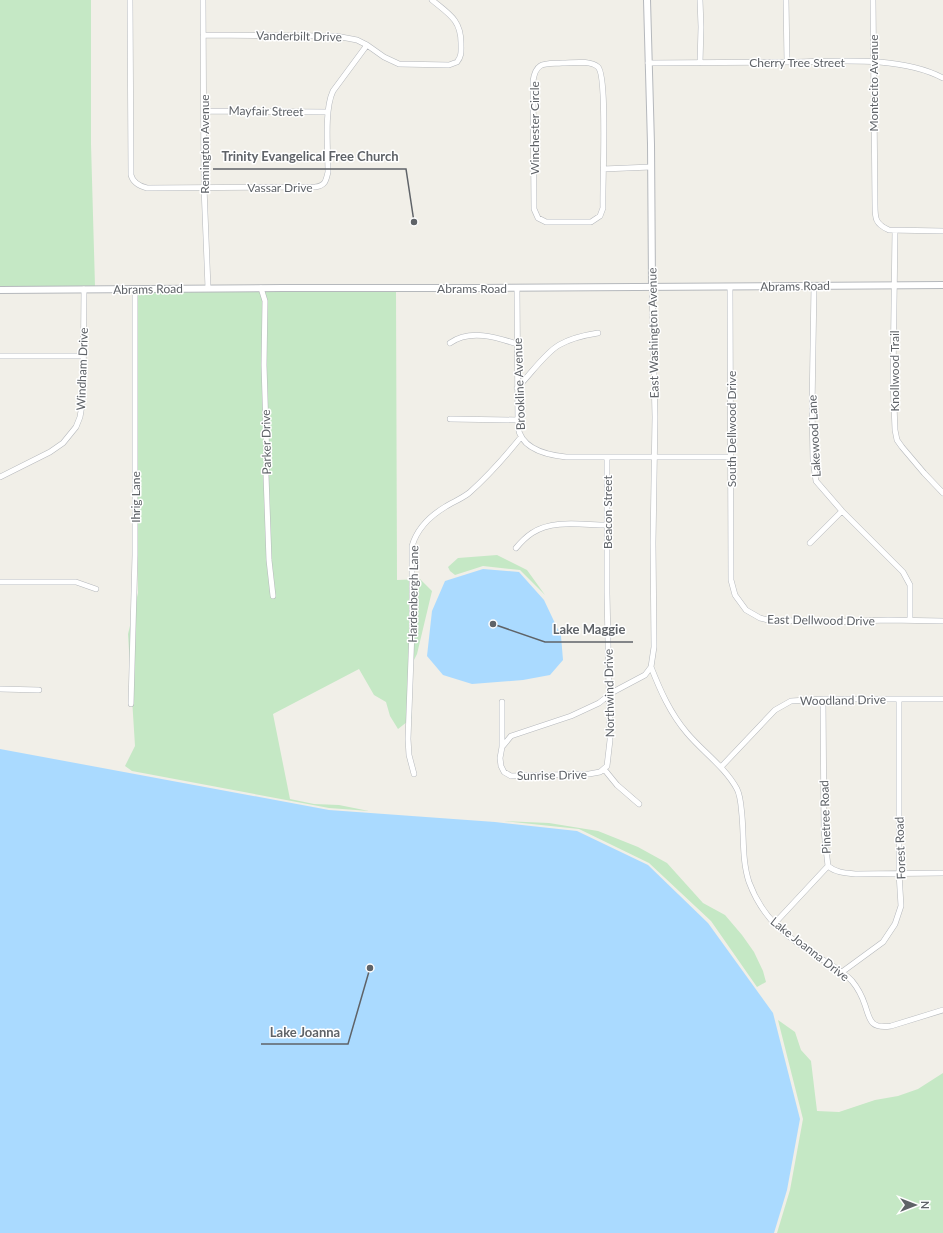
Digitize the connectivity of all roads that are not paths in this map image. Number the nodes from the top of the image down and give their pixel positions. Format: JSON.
{"nodes":[{"id":1,"x":130,"y":0,"type":"edge"},
{"id":2,"x":203,"y":0,"type":"edge"},
{"id":3,"x":432,"y":0,"type":"edge"},
{"id":4,"x":647,"y":0,"type":"edge"},
{"id":5,"x":700,"y":0,"type":"edge"},
{"id":6,"x":786,"y":0,"type":"edge"},
{"id":7,"x":873,"y":0,"type":"edge"},
{"id":8,"x":203,"y":36,"type":"junction"},
{"id":9,"x":367,"y":45,"type":"junction"},
{"id":10,"x":700,"y":62,"type":"junction"},
{"id":11,"x":787,"y":62,"type":"junction"},
{"id":12,"x":873,"y":62,"type":"junction"},
{"id":13,"x":648,"y":63,"type":"junction"},
{"id":14,"x":943,"y":78,"type":"edge"},
{"id":15,"x":204,"y":111,"type":"junction"},
{"id":16,"x":328,"y":112,"type":"junction"},
{"id":17,"x":651,"y":167,"type":"junction"},
{"id":18,"x":603,"y":169,"type":"junction"},
{"id":19,"x":204,"y":187,"type":"junction"},
{"id":20,"x":895,"y":231,"type":"junction"},
{"id":21,"x":943,"y":231,"type":"edge"},
{"id":22,"x":894,"y":285,"type":"junction"},
{"id":23,"x":943,"y":285,"type":"edge"},
{"id":24,"x":652,"y":286,"type":"junction"},
{"id":25,"x":814,"y":286,"type":"junction"},
{"id":26,"x":730,"y":287,"type":"junction"},
{"id":27,"x":208,"y":288,"type":"junction"},
{"id":28,"x":261,"y":288,"type":"junction"},
{"id":29,"x":517,"y":288,"type":"junction"},
{"id":30,"x":84,"y":289,"type":"junction"},
{"id":31,"x":135,"y":289,"type":"junction"},
{"id":32,"x":0,"y":290,"type":"edge"},
{"id":33,"x":598,"y":333,"type":"dead end"},
{"id":34,"x":450,"y":343,"type":"dead end"},
{"id":35,"x":517,"y":344,"type":"junction"},
{"id":36,"x":0,"y":356,"type":"edge"},
{"id":37,"x":82,"y":356,"type":"junction"},
{"id":38,"x":518,"y":388,"type":"junction"},
{"id":39,"x":450,"y":419,"type":"dead end"},
{"id":40,"x":518,"y":420,"type":"junction"},
{"id":41,"x":521,"y":437,"type":"junction"},
{"id":42,"x":607,"y":457,"type":"junction"},
{"id":43,"x":654,"y":457,"type":"junction"},
{"id":44,"x":731,"y":457,"type":"junction"},
{"id":45,"x":0,"y":477,"type":"edge"},
{"id":46,"x":943,"y":493,"type":"edge"},
{"id":47,"x":842,"y":511,"type":"junction"},
{"id":48,"x":607,"y":525,"type":"junction"},
{"id":49,"x":810,"y":543,"type":"dead end"},
{"id":50,"x":516,"y":548,"type":"dead end"},
{"id":51,"x":607,"y":568,"type":"joint"},
{"id":52,"x":731,"y":570,"type":"joint"},
{"id":53,"x":0,"y":582,"type":"edge"},
{"id":54,"x":96,"y":589,"type":"dead end"},
{"id":55,"x":273,"y":596,"type":"dead end"},
{"id":56,"x":910,"y":620,"type":"junction"},
{"id":57,"x":943,"y":621,"type":"edge"},
{"id":58,"x":651,"y":667,"type":"junction"},
{"id":59,"x":0,"y":689,"type":"edge"},
{"id":60,"x":39,"y":690,"type":"dead end"},
{"id":61,"x":608,"y":695,"type":"junction"},
{"id":62,"x":823,"y":699,"type":"junction"},
{"id":63,"x":899,"y":699,"type":"junction"},
{"id":64,"x":943,"y":699,"type":"edge"},
{"id":65,"x":502,"y":702,"type":"dead end"},
{"id":66,"x":131,"y":704,"type":"dead end"},
{"id":67,"x":502,"y":747,"type":"junction"},
{"id":68,"x":721,"y":767,"type":"junction"},
{"id":69,"x":604,"y":769,"type":"junction"},
{"id":70,"x":414,"y":774,"type":"dead end"},
{"id":71,"x":639,"y":804,"type":"dead end"},
{"id":72,"x":828,"y":866,"type":"junction"},
{"id":73,"x":900,"y":873,"type":"junction"},
{"id":74,"x":943,"y":873,"type":"edge"},
{"id":75,"x":774,"y":924,"type":"junction"},
{"id":76,"x":842,"y":972,"type":"junction"},
{"id":77,"x":943,"y":1010,"type":"edge"}],
"edges":[{"from":1,"to":19,"type":"street","name":"Vassar Drive"},
{"from":2,"to":8,"type":"street","name":"Remington Avenue"},
{"from":3,"to":9,"type":"street","name":"Vanderbilt Drive"},
{"from":4,"to":13,"type":"street","name":"East Washington Avenue"},
{"from":5,"to":10,"type":"street"},
{"from":6,"to":11,"type":"street"},
{"from":7,"to":12,"type":"street","name":"Montecito Avenue"},
{"from":8,"to":9,"type":"street","name":"Vanderbilt Drive"},
{"from":8,"to":15,"type":"street","name":"Remington Avenue"},
{"from":9,"to":16,"type":"street","name":"Vassar Drive"},
{"from":10,"to":11,"type":"street","name":"Cherry Tree Street"},
{"from":10,"to":13,"type":"street","name":"Cherry Tree Street"},
{"from":11,"to":12,"type":"street","name":"Cherry Tree Street"},
{"from":12,"to":14,"type":"street","name":"Cherry Tree Street"},
{"from":12,"to":20,"type":"street","name":"Montecito Avenue"},
{"from":13,"to":17,"type":"street","name":"East Washington Avenue"},
{"from":15,"to":16,"type":"street","name":"Mayfair Street"},
{"from":15,"to":19,"type":"street","name":"Remington Avenue"},
{"from":16,"to":19,"type":"street","name":"Vassar Drive"},
{"from":17,"to":18,"type":"street"},
{"from":17,"to":24,"type":"street","name":"East Washington Avenue"},
{"from":18,"to":18,"type":"street","name":"Winchester Circle"},
{"from":19,"to":27,"type":"street","name":"Remington Avenue"},
{"from":20,"to":21,"type":"street"},
{"from":20,"to":22,"type":"street","name":"Knollwood Trail"},
{"from":22,"to":23,"type":"street","name":"Abrams Road"},
{"from":22,"to":25,"type":"street","name":"Abrams Road"},
{"from":22,"to":46,"type":"street","name":"Knollwood Trail"},
{"from":24,"to":26,"type":"street","name":"Abrams Road"},
{"from":24,"to":29,"type":"street","name":"Abrams Road"},
{"from":24,"to":43,"type":"street","name":"East Washington Avenue"},
{"from":25,"to":26,"type":"street","name":"Abrams Road"},
{"from":25,"to":47,"type":"street","name":"Lakewood Lane"},
{"from":26,"to":44,"type":"street","name":"South Dellwood Drive"},
{"from":27,"to":28,"type":"street","name":"Abrams Road"},
{"from":27,"to":31,"type":"street","name":"Abrams Road"},
{"from":28,"to":29,"type":"street","name":"Abrams Road"},
{"from":28,"to":55,"type":"street","name":"Parker Drive"},
{"from":29,"to":35,"type":"street","name":"Brookline Avenue"},
{"from":30,"to":31,"type":"street","name":"Abrams Road"},
{"from":30,"to":32,"type":"street","name":"Abrams Road"},
{"from":30,"to":37,"type":"street","name":"Windham Drive"},
{"from":31,"to":66,"type":"street","name":"Ihrig Lane"},
{"from":33,"to":38,"type":"street"},
{"from":34,"to":35,"type":"street"},
{"from":35,"to":38,"type":"street","name":"Brookline Avenue"},
{"from":36,"to":37,"type":"street"},
{"from":37,"to":45,"type":"street","name":"Windham Drive"},
{"from":38,"to":40,"type":"street","name":"Brookline Avenue"},
{"from":39,"to":40,"type":"street"},
{"from":40,"to":41,"type":"street","name":"Brookline Avenue"},
{"from":41,"to":42,"type":"street","name":"Brookline Avenue"},
{"from":41,"to":70,"type":"street","name":"Hardenbergh Lane"},
{"from":42,"to":43,"type":"street","name":"Brookline Avenue"},
{"from":42,"to":48,"type":"street","name":"Beacon Street"},
{"from":43,"to":44,"type":"street","name":"Brookline Avenue"},
{"from":43,"to":58,"type":"street","name":"East Washington Avenue"},
{"from":44,"to":52,"type":"street","name":"South Dellwood Drive"},
{"from":47,"to":49,"type":"street"},
{"from":47,"to":56,"type":"street","name":"Lakewood Lane"},
{"from":48,"to":50,"type":"street"},
{"from":48,"to":51,"type":"street","name":"Beacon Street"},
{"from":51,"to":61,"type":"street","name":"Northwind Drive"},
{"from":52,"to":56,"type":"street","name":"East Dellwood Drive"},
{"from":53,"to":54,"type":"street"},
{"from":56,"to":57,"type":"street","name":"East Dellwood Drive"},
{"from":58,"to":61,"type":"street"},
{"from":58,"to":68,"type":"street","name":"Lake Joanna Drive"},
{"from":59,"to":60,"type":"street"},
{"from":61,"to":67,"type":"street"},
{"from":61,"to":69,"type":"street","name":"Northwind Drive"},
{"from":62,"to":63,"type":"street","name":"Woodland Drive"},
{"from":62,"to":68,"type":"street","name":"Woodland Drive"},
{"from":62,"to":72,"type":"street","name":"Pinetree Road"},
{"from":63,"to":64,"type":"street","name":"Woodland Drive"},
{"from":63,"to":73,"type":"street","name":"Forest Road"},
{"from":65,"to":67,"type":"street"},
{"from":67,"to":69,"type":"street","name":"Sunrise Drive"},
{"from":68,"to":75,"type":"street","name":"Lake Joanna Drive"},
{"from":69,"to":71,"type":"street","name":"Sunrise Drive"},
{"from":72,"to":73,"type":"street","name":"Pinetree Road"},
{"from":72,"to":75,"type":"street"},
{"from":73,"to":74,"type":"street","name":"Pinetree Road"},
{"from":73,"to":76,"type":"street","name":"Forest Road"},
{"from":75,"to":76,"type":"street","name":"Lake Joanna Drive"},
{"from":76,"to":77,"type":"street","name":"Lake Joanna Drive"}]}
